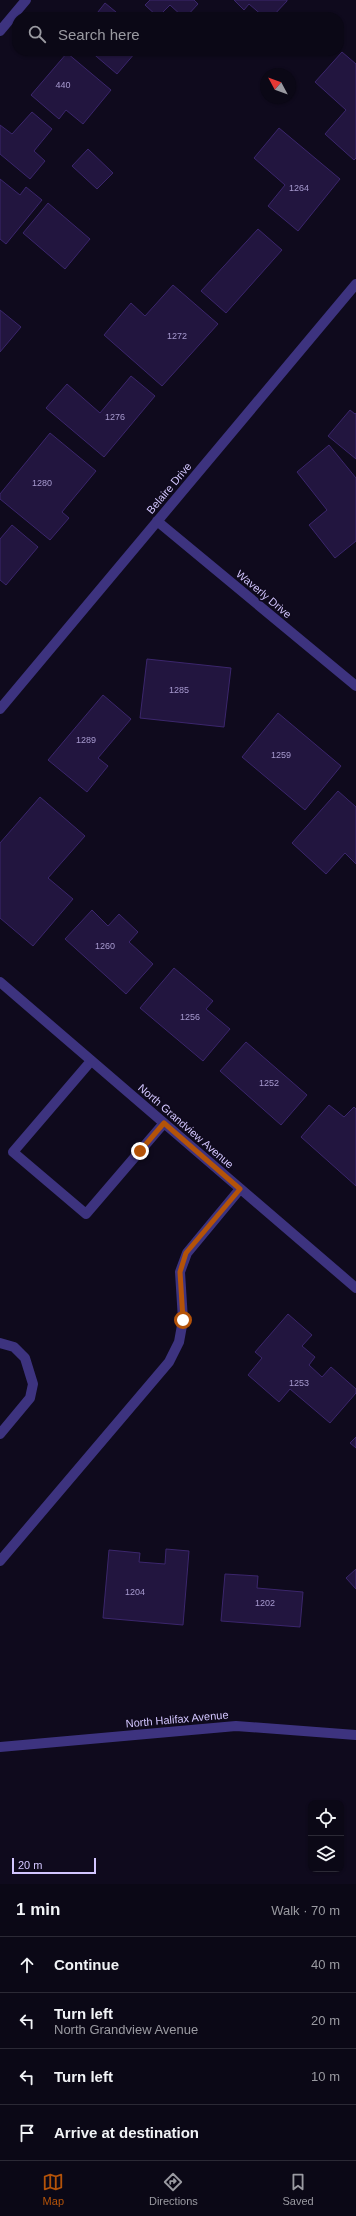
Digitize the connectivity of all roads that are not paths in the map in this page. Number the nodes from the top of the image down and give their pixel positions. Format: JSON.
{"nodes":[{"id":1,"x":26,"y":0,"type":"edge"},
{"id":2,"x":16,"y":12,"type":"edge"},
{"id":3,"x":12,"y":17,"type":"edge"},
{"id":4,"x":0,"y":31,"type":"edge"},
{"id":5,"x":356,"y":284,"type":"edge"},
{"id":6,"x":157,"y":521,"type":"junction"},
{"id":7,"x":356,"y":686,"type":"edge"},
{"id":8,"x":0,"y":708,"type":"edge"},
{"id":9,"x":0,"y":982,"type":"edge"},
{"id":10,"x":91,"y":1061,"type":"junction"},
{"id":11,"x":164,"y":1123,"type":"junction"},
{"id":12,"x":240,"y":1189,"type":"junction"},
{"id":13,"x":356,"y":1288,"type":"edge"},
{"id":14,"x":0,"y":1343,"type":"edge"},
{"id":15,"x":0,"y":1434,"type":"edge"},
{"id":16,"x":0,"y":1562,"type":"edge"},
{"id":17,"x":356,"y":1735,"type":"edge"},
{"id":18,"x":0,"y":1747,"type":"edge"}],
"edges":[{"from":1,"to":2,"type":"street"},
{"from":3,"to":4,"type":"street"},
{"from":5,"to":6,"type":"street","name":"Belaire Drive"},
{"from":6,"to":7,"type":"street","name":"Waverly Drive"},
{"from":6,"to":8,"type":"street","name":"Belaire Drive"},
{"from":9,"to":10,"type":"street","name":"North Grandview Avenue"},
{"from":10,"to":11,"type":"street","name":"North Grandview Avenue"},
{"from":10,"to":11,"type":"street"},
{"from":11,"to":12,"type":"street","name":"North Grandview Avenue"},
{"from":12,"to":13,"type":"street","name":"North Grandview Avenue"},
{"from":12,"to":16,"type":"street"},
{"from":14,"to":15,"type":"street"},
{"from":17,"to":18,"type":"street","name":"North Halifax Avenue"}]}
